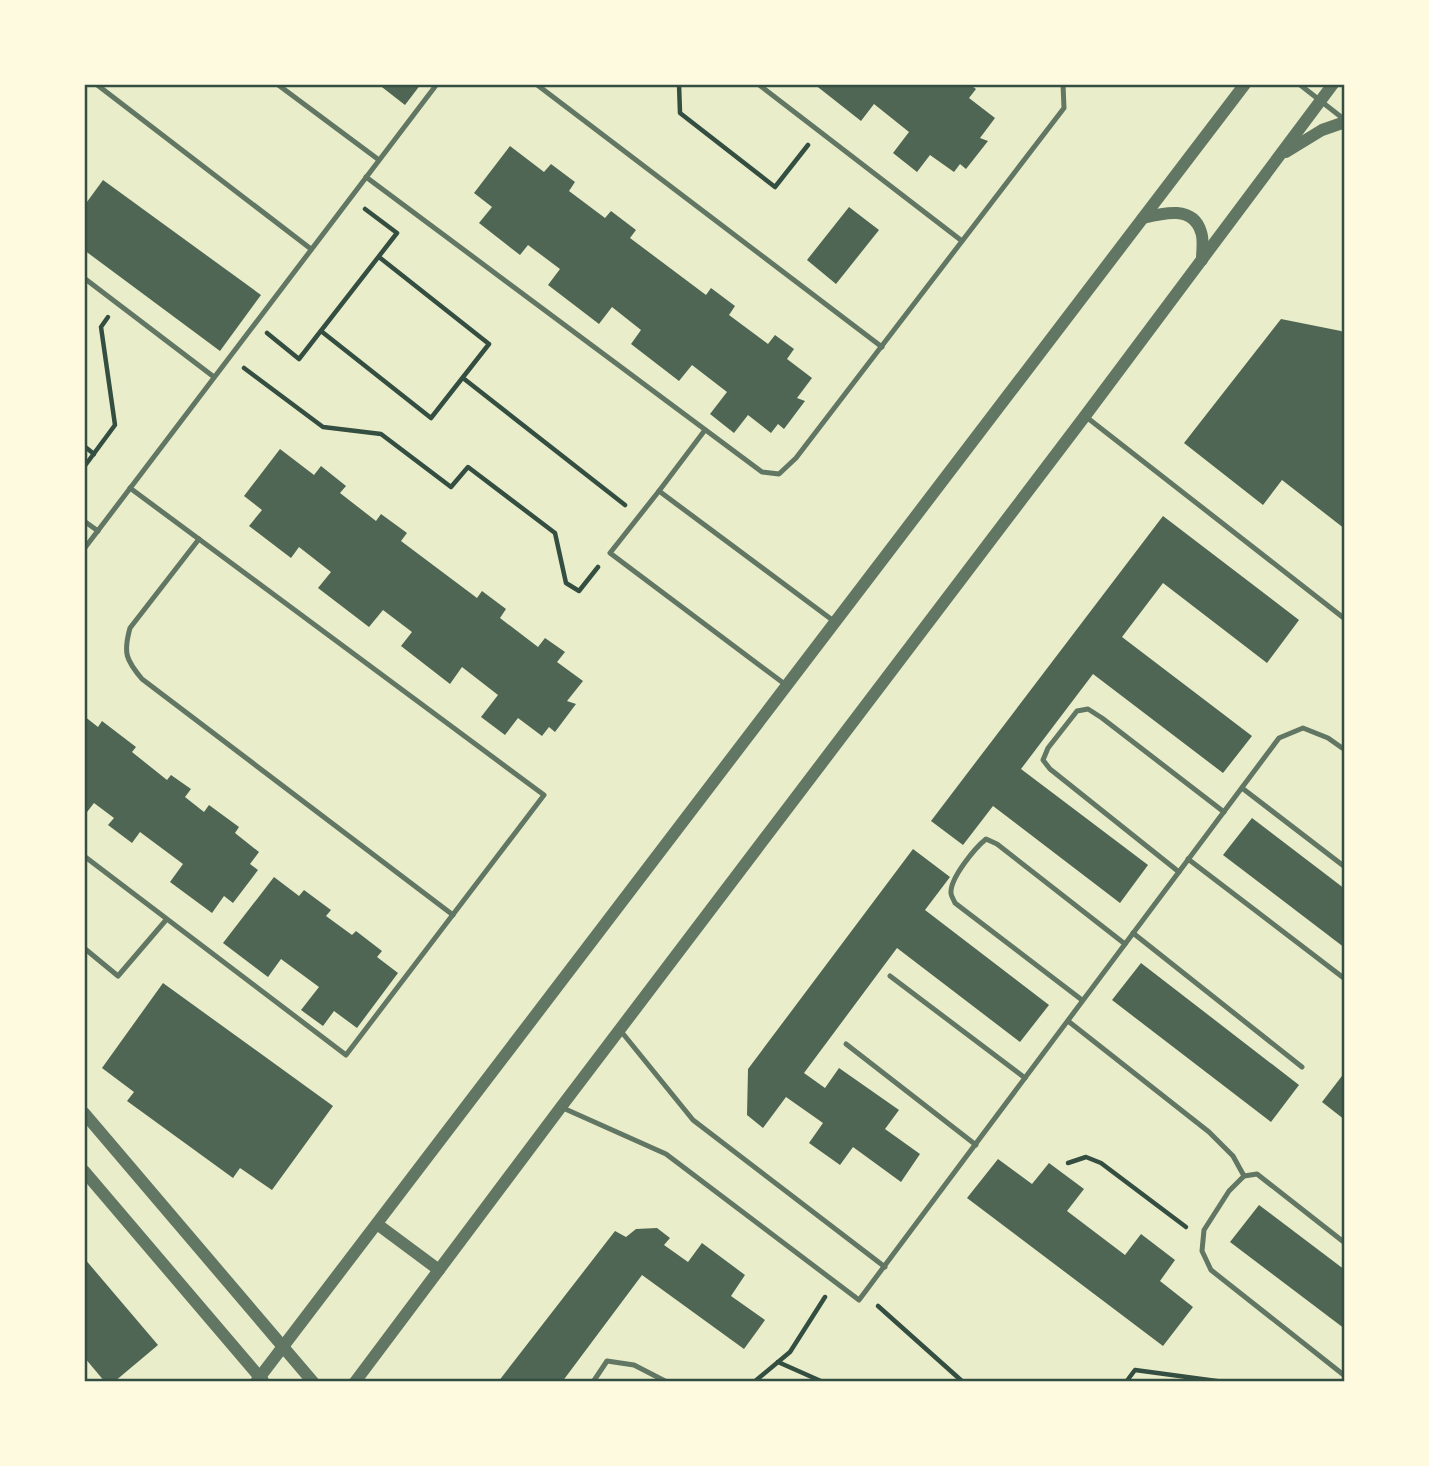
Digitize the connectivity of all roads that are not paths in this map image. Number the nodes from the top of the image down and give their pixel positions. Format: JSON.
{"nodes":[{"id":1,"x":96,"y":84,"type":"edge"},
{"id":2,"x":277,"y":84,"type":"edge"},
{"id":3,"x":437,"y":84,"type":"edge"},
{"id":4,"x":536,"y":84,"type":"edge"},
{"id":5,"x":758,"y":84,"type":"edge"},
{"id":6,"x":1063,"y":84,"type":"edge"},
{"id":7,"x":1299,"y":84,"type":"edge"},
{"id":8,"x":1333,"y":84,"type":"edge"},
{"id":9,"x":1241,"y":87,"type":"edge"},
{"id":10,"x":1321,"y":101,"type":"junction"},
{"id":11,"x":1345,"y":121,"type":"edge"},
{"id":12,"x":1280,"y":155,"type":"junction"},
{"id":13,"x":379,"y":160,"type":"junction"},
{"id":14,"x":366,"y":177,"type":"junction"},
{"id":15,"x":1143,"y":218,"type":"junction"},
{"id":16,"x":962,"y":241,"type":"junction"},
{"id":17,"x":311,"y":249,"type":"junction"},
{"id":18,"x":1202,"y":260,"type":"junction"},
{"id":19,"x":84,"y":278,"type":"edge"},
{"id":20,"x":882,"y":347,"type":"junction"},
{"id":21,"x":214,"y":377,"type":"junction"},
{"id":22,"x":1085,"y":416,"type":"junction"},
{"id":23,"x":705,"y":430,"type":"junction"},
{"id":24,"x":130,"y":488,"type":"junction"},
{"id":25,"x":659,"y":491,"type":"junction"},
{"id":26,"x":84,"y":521,"type":"edge"},
{"id":27,"x":98,"y":531,"type":"junction"},
{"id":28,"x":199,"y":539,"type":"junction"},
{"id":29,"x":84,"y":549,"type":"edge"},
{"id":30,"x":1345,"y":619,"type":"edge"},
{"id":31,"x":835,"y":622,"type":"junction"},
{"id":32,"x":787,"y":686,"type":"junction"},
{"id":33,"x":1345,"y":750,"type":"edge"},
{"id":34,"x":1242,"y":788,"type":"junction"},
{"id":35,"x":1224,"y":812,"type":"junction"},
{"id":36,"x":84,"y":856,"type":"edge"},
{"id":37,"x":1188,"y":859,"type":"junction"},
{"id":38,"x":1345,"y":867,"type":"edge"},
{"id":39,"x":1179,"y":872,"type":"junction"},
{"id":40,"x":453,"y":915,"type":"junction"},
{"id":41,"x":166,"y":920,"type":"junction"},
{"id":42,"x":1133,"y":933,"type":"junction"},
{"id":43,"x":1125,"y":944,"type":"junction"},
{"id":44,"x":84,"y":948,"type":"edge"},
{"id":45,"x":890,"y":976,"type":"dead end"},
{"id":46,"x":1345,"y":979,"type":"edge"},
{"id":47,"x":1082,"y":1000,"type":"junction"},
{"id":48,"x":1068,"y":1021,"type":"junction"},
{"id":49,"x":620,"y":1031,"type":"junction"},
{"id":50,"x":846,"y":1044,"type":"dead end"},
{"id":51,"x":1303,"y":1068,"type":"dead end"},
{"id":52,"x":1025,"y":1078,"type":"junction"},
{"id":53,"x":561,"y":1107,"type":"junction"},
{"id":54,"x":84,"y":1113,"type":"edge"},
{"id":55,"x":976,"y":1144,"type":"junction"},
{"id":56,"x":84,"y":1171,"type":"edge"},
{"id":57,"x":1244,"y":1176,"type":"junction"},
{"id":58,"x":377,"y":1224,"type":"junction"},
{"id":59,"x":1345,"y":1243,"type":"edge"},
{"id":60,"x":884,"y":1267,"type":"junction"},
{"id":61,"x":439,"y":1270,"type":"junction"},
{"id":62,"x":283,"y":1346,"type":"junction"},
{"id":63,"x":1345,"y":1376,"type":"edge"},
{"id":64,"x":260,"y":1380,"type":"edge"},
{"id":65,"x":313,"y":1382,"type":"edge"},
{"id":66,"x":355,"y":1382,"type":"edge"},
{"id":67,"x":593,"y":1382,"type":"edge"},
{"id":68,"x":667,"y":1382,"type":"edge"}],
"edges":[{"from":1,"to":17,"type":"lane"},
{"from":2,"to":13,"type":"lane"},
{"from":3,"to":13,"type":"lane"},
{"from":4,"to":20,"type":"lane"},
{"from":5,"to":16,"type":"lane"},
{"from":6,"to":16,"type":"lane"},
{"from":7,"to":10,"type":"lane"},
{"from":8,"to":10,"type":"street"},
{"from":9,"to":15,"type":"street"},
{"from":10,"to":11,"type":"lane"},
{"from":10,"to":12,"type":"street"},
{"from":11,"to":12,"type":"street"},
{"from":12,"to":18,"type":"street"},
{"from":13,"to":14,"type":"lane"},
{"from":14,"to":17,"type":"lane"},
{"from":14,"to":23,"type":"lane"},
{"from":15,"to":18,"type":"street"},
{"from":15,"to":31,"type":"street"},
{"from":16,"to":20,"type":"lane"},
{"from":17,"to":21,"type":"lane"},
{"from":18,"to":22,"type":"street"},
{"from":19,"to":21,"type":"lane"},
{"from":20,"to":23,"type":"lane"},
{"from":21,"to":24,"type":"lane"},
{"from":22,"to":30,"type":"lane"},
{"from":22,"to":49,"type":"street"},
{"from":23,"to":25,"type":"lane"},
{"from":24,"to":27,"type":"lane"},
{"from":24,"to":28,"type":"lane"},
{"from":25,"to":31,"type":"lane"},
{"from":25,"to":32,"type":"lane"},
{"from":26,"to":27,"type":"lane"},
{"from":27,"to":29,"type":"lane"},
{"from":28,"to":40,"type":"lane"},
{"from":28,"to":40,"type":"lane"},
{"from":31,"to":32,"type":"street"},
{"from":32,"to":58,"type":"street"},
{"from":33,"to":34,"type":"lane"},
{"from":34,"to":35,"type":"lane"},
{"from":34,"to":38,"type":"lane"},
{"from":35,"to":37,"type":"lane"},
{"from":35,"to":39,"type":"lane"},
{"from":36,"to":41,"type":"lane"},
{"from":37,"to":39,"type":"lane"},
{"from":37,"to":46,"type":"lane"},
{"from":39,"to":42,"type":"lane"},
{"from":40,"to":41,"type":"lane"},
{"from":41,"to":44,"type":"lane"},
{"from":42,"to":43,"type":"lane"},
{"from":42,"to":51,"type":"lane"},
{"from":43,"to":47,"type":"lane"},
{"from":43,"to":47,"type":"lane"},
{"from":45,"to":52,"type":"lane"},
{"from":47,"to":48,"type":"lane"},
{"from":48,"to":52,"type":"lane"},
{"from":48,"to":57,"type":"lane"},
{"from":49,"to":53,"type":"street"},
{"from":49,"to":60,"type":"lane"},
{"from":50,"to":55,"type":"lane"},
{"from":52,"to":55,"type":"lane"},
{"from":53,"to":60,"type":"lane"},
{"from":53,"to":61,"type":"street"},
{"from":54,"to":62,"type":"street"},
{"from":55,"to":60,"type":"lane"},
{"from":56,"to":64,"type":"street"},
{"from":57,"to":59,"type":"lane"},
{"from":57,"to":63,"type":"lane"},
{"from":58,"to":61,"type":"street"},
{"from":58,"to":62,"type":"street"},
{"from":61,"to":66,"type":"street"},
{"from":62,"to":64,"type":"street"},
{"from":62,"to":65,"type":"street"},
{"from":67,"to":68,"type":"lane"}]}
